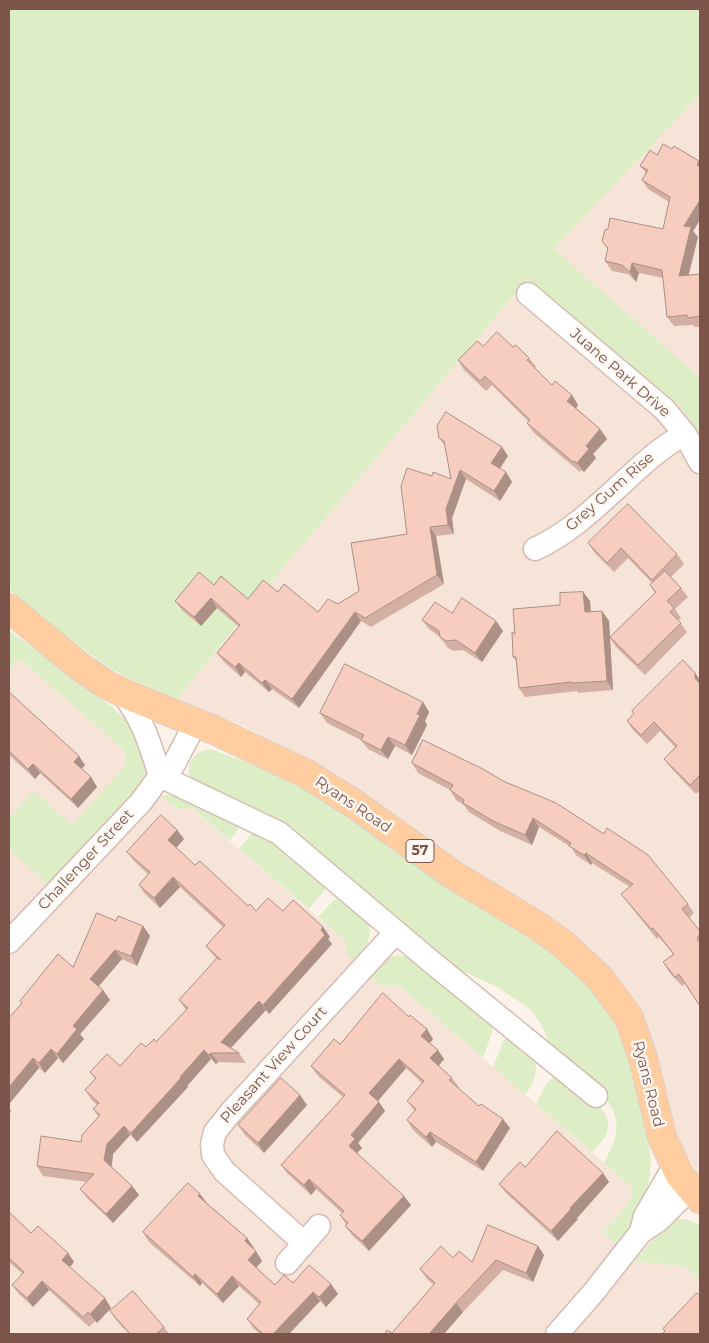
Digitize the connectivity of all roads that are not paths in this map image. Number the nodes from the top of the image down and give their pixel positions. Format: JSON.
{"nodes":[{"id":1,"x":528,"y":294,"type":"dead end"},
{"id":2,"x":685,"y":434,"type":"junction"},
{"id":3,"x":700,"y":462,"type":"edge"},
{"id":4,"x":535,"y":550,"type":"dead end"},
{"id":5,"x":9,"y":608,"type":"edge"},
{"id":6,"x":121,"y":692,"type":"junction"},
{"id":7,"x":188,"y":719,"type":"junction"},
{"id":8,"x":160,"y":776,"type":"junction"},
{"id":9,"x":396,"y":932,"type":"junction"},
{"id":10,"x":9,"y":942,"type":"edge"},
{"id":11,"x":596,"y":1096,"type":"dead end"},
{"id":12,"x":675,"y":1165,"type":"junction"},
{"id":13,"x":695,"y":1194,"type":"edge"},
{"id":14,"x":319,"y":1226,"type":"dead end"},
{"id":15,"x":641,"y":1232,"type":"junction"},
{"id":16,"x":304,"y":1244,"type":"junction"},
{"id":17,"x":287,"y":1262,"type":"dead end"},
{"id":18,"x":557,"y":1334,"type":"edge"}],
"edges":[{"from":1,"to":2,"type":"street","name":"Juane Park Drive"},
{"from":2,"to":3,"type":"street","name":"Juane Park Drive"},
{"from":2,"to":4,"type":"street","name":"Grey Gum Rise"},
{"from":5,"to":6,"type":"main road","name":"Ryans Road","number":"57"},
{"from":6,"to":7,"type":"main road","name":"Ryans Road","number":"57"},
{"from":6,"to":8,"type":"street"},
{"from":7,"to":8,"type":"street","name":"Challenger Street"},
{"from":7,"to":12,"type":"main road","name":"Ryans Road","number":"57"},
{"from":8,"to":9,"type":"street"},
{"from":8,"to":10,"type":"street","name":"Challenger Street"},
{"from":9,"to":11,"type":"street"},
{"from":9,"to":16,"type":"street","name":"Pleasant View Court"},
{"from":12,"to":13,"type":"main road","name":"Ryans Road","number":"57"},
{"from":12,"to":15,"type":"street"},
{"from":13,"to":15,"type":"street"},
{"from":14,"to":16,"type":"street"},
{"from":15,"to":18,"type":"street"},
{"from":16,"to":17,"type":"street"}]}
